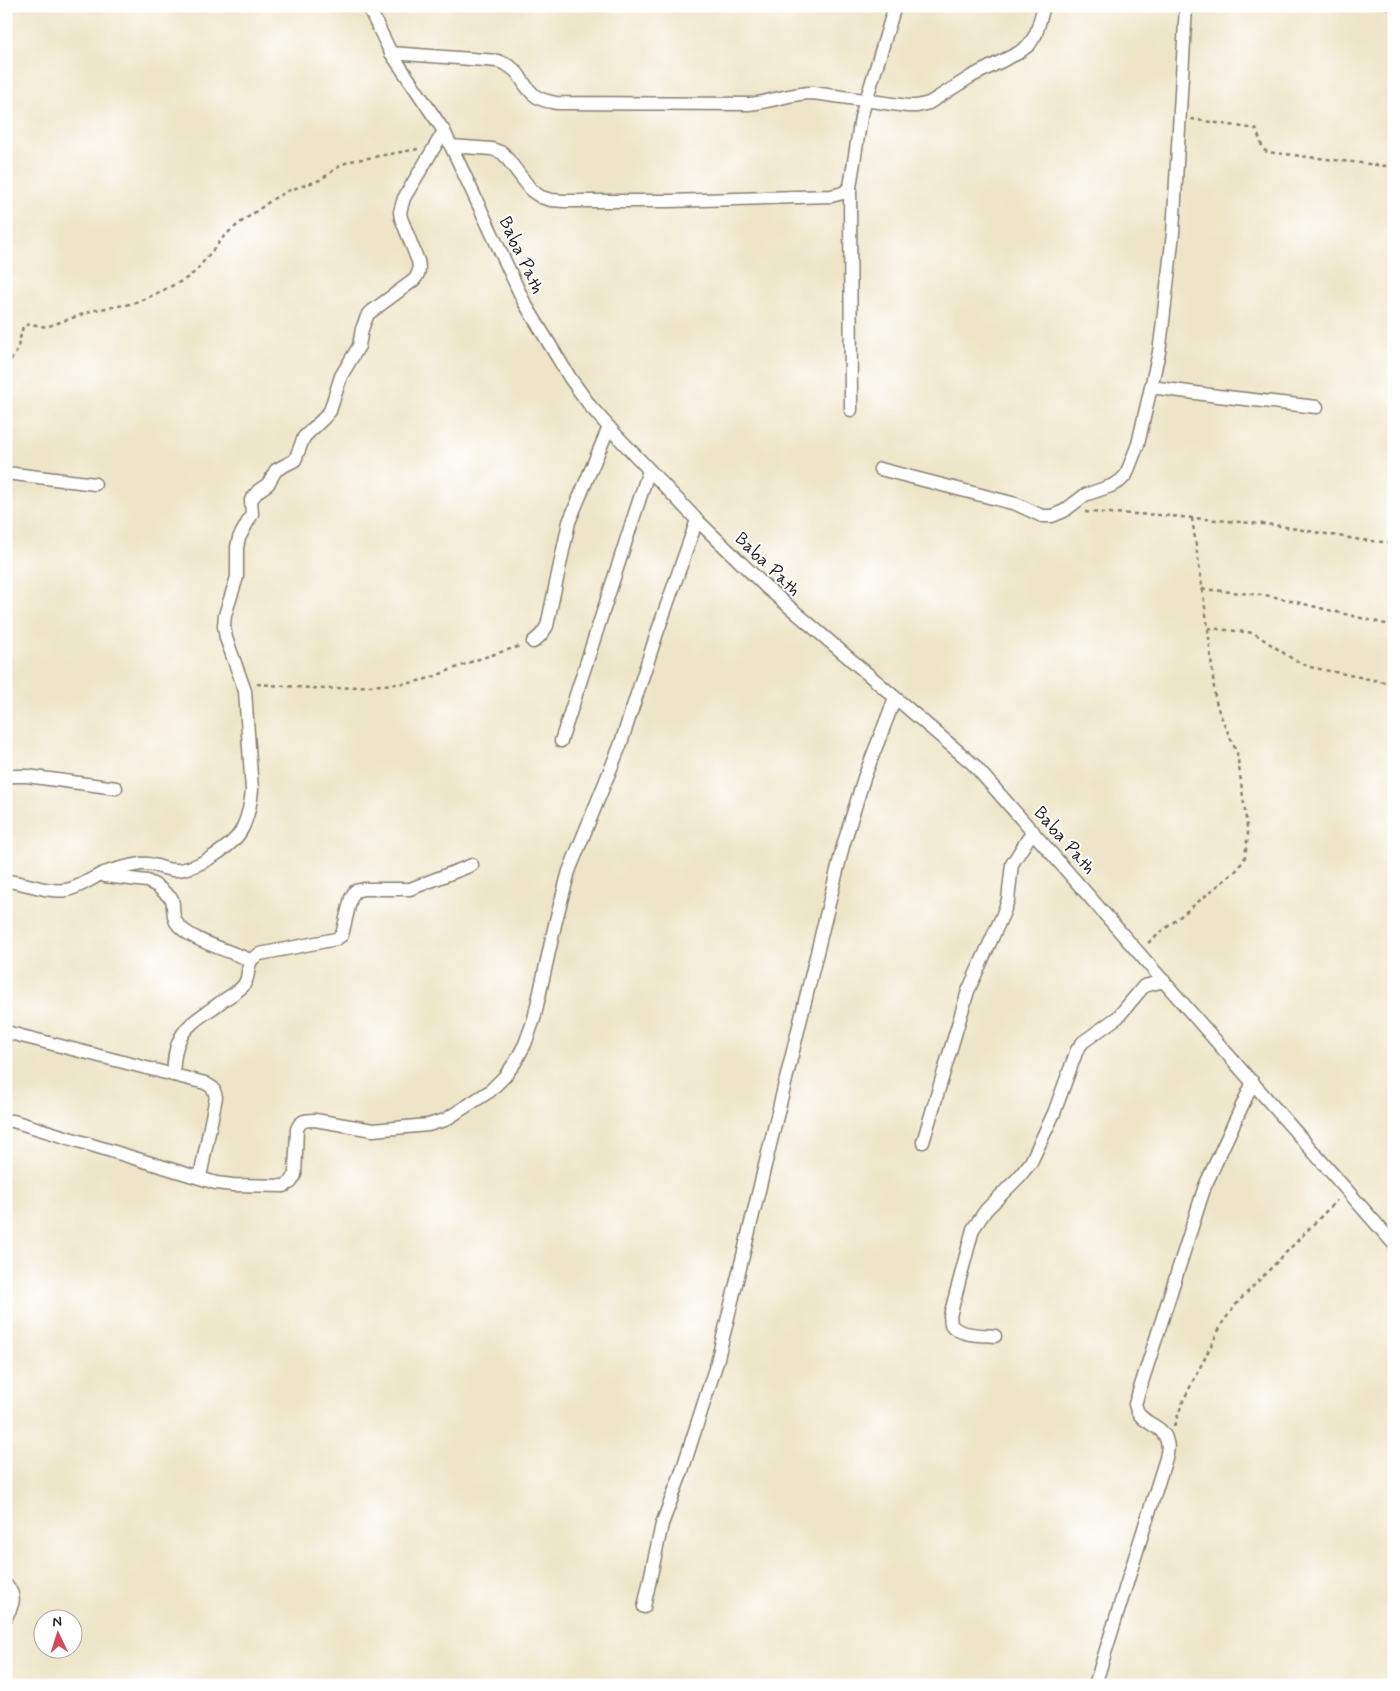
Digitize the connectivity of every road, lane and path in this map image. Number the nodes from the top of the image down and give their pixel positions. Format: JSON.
{"nodes":[{"id":1,"x":368,"y":6,"type":"edge"},
{"id":2,"x":895,"y":6,"type":"edge"},
{"id":3,"x":1044,"y":6,"type":"edge"},
{"id":4,"x":1186,"y":6,"type":"edge"},
{"id":5,"x":1378,"y":6,"type":"edge"},
{"id":6,"x":1394,"y":11,"type":"edge"},
{"id":7,"x":391,"y":53,"type":"junction"},
{"id":8,"x":866,"y":100,"type":"junction"},
{"id":9,"x":1180,"y":118,"type":"junction"},
{"id":10,"x":444,"y":131,"type":"junction"},
{"id":11,"x":435,"y":146,"type":"junction"},
{"id":12,"x":451,"y":146,"type":"junction"},
{"id":13,"x":1394,"y":167,"type":"edge"},
{"id":14,"x":850,"y":186,"type":"junction"},
{"id":15,"x":6,"y":367,"type":"edge"},
{"id":16,"x":1151,"y":387,"type":"junction"},
{"id":17,"x":1318,"y":406,"type":"dead end"},
{"id":18,"x":851,"y":410,"type":"dead end"},
{"id":19,"x":608,"y":427,"type":"junction"},
{"id":20,"x":880,"y":469,"type":"dead end"},
{"id":21,"x":649,"y":470,"type":"junction"},
{"id":22,"x":6,"y":473,"type":"edge"},
{"id":23,"x":95,"y":484,"type":"dead end"},
{"id":24,"x":1064,"y":511,"type":"junction"},
{"id":25,"x":1192,"y":518,"type":"junction"},
{"id":26,"x":697,"y":520,"type":"junction"},
{"id":27,"x":1394,"y":543,"type":"edge"},
{"id":28,"x":1202,"y":589,"type":"junction"},
{"id":29,"x":1394,"y":626,"type":"edge"},
{"id":30,"x":1208,"y":628,"type":"junction"},
{"id":31,"x":533,"y":642,"type":"joint"},
{"id":32,"x":243,"y":683,"type":"junction"},
{"id":33,"x":1394,"y":684,"type":"edge"},
{"id":34,"x":895,"y":698,"type":"junction"},
{"id":35,"x":561,"y":741,"type":"dead end"},
{"id":36,"x":6,"y":776,"type":"edge"},
{"id":37,"x":116,"y":788,"type":"dead end"},
{"id":38,"x":1033,"y":831,"type":"junction"},
{"id":39,"x":472,"y":865,"type":"dead end"},
{"id":40,"x":100,"y":876,"type":"junction"},
{"id":41,"x":6,"y":881,"type":"edge"},
{"id":42,"x":1138,"y":951,"type":"junction"},
{"id":43,"x":250,"y":960,"type":"junction"},
{"id":44,"x":1164,"y":981,"type":"junction"},
{"id":45,"x":6,"y":1032,"type":"edge"},
{"id":46,"x":173,"y":1075,"type":"junction"},
{"id":47,"x":1253,"y":1082,"type":"junction"},
{"id":48,"x":6,"y":1121,"type":"edge"},
{"id":49,"x":923,"y":1142,"type":"dead end"},
{"id":50,"x":200,"y":1177,"type":"junction"},
{"id":51,"x":1347,"y":1190,"type":"junction"},
{"id":52,"x":1394,"y":1244,"type":"edge"},
{"id":53,"x":995,"y":1336,"type":"dead end"},
{"id":54,"x":1168,"y":1442,"type":"junction"},
{"id":55,"x":6,"y":1585,"type":"edge"},
{"id":56,"x":644,"y":1607,"type":"dead end"},
{"id":57,"x":6,"y":1617,"type":"edge"},
{"id":58,"x":1095,"y":1685,"type":"edge"}],
"edges":[{"from":1,"to":7,"type":"street","name":"Baba Path"},
{"from":2,"to":8,"type":"street"},
{"from":3,"to":8,"type":"street"},
{"from":4,"to":9,"type":"street"},
{"from":5,"to":6,"type":"path"},
{"from":7,"to":8,"type":"street"},
{"from":7,"to":10,"type":"street","name":"Baba Path"},
{"from":8,"to":14,"type":"street"},
{"from":9,"to":13,"type":"path"},
{"from":9,"to":16,"type":"street"},
{"from":10,"to":11,"type":"street"},
{"from":10,"to":12,"type":"street","name":"Baba Path"},
{"from":11,"to":15,"type":"path"},
{"from":11,"to":32,"type":"street"},
{"from":12,"to":14,"type":"street"},
{"from":12,"to":19,"type":"street","name":"Baba Path"},
{"from":14,"to":18,"type":"street"},
{"from":16,"to":17,"type":"street"},
{"from":16,"to":24,"type":"street"},
{"from":19,"to":21,"type":"street","name":"Baba Path"},
{"from":19,"to":31,"type":"street"},
{"from":20,"to":24,"type":"street"},
{"from":21,"to":26,"type":"street","name":"Baba Path"},
{"from":21,"to":35,"type":"street"},
{"from":22,"to":23,"type":"street"},
{"from":24,"to":25,"type":"path"},
{"from":25,"to":27,"type":"path"},
{"from":25,"to":28,"type":"path"},
{"from":26,"to":34,"type":"street","name":"Baba Path"},
{"from":26,"to":50,"type":"street"},
{"from":28,"to":29,"type":"path"},
{"from":28,"to":30,"type":"path"},
{"from":30,"to":33,"type":"path"},
{"from":30,"to":42,"type":"path"},
{"from":31,"to":32,"type":"path"},
{"from":32,"to":40,"type":"street"},
{"from":34,"to":38,"type":"street","name":"Baba Path"},
{"from":34,"to":56,"type":"street"},
{"from":36,"to":37,"type":"street"},
{"from":38,"to":42,"type":"street","name":"Baba Path"},
{"from":38,"to":49,"type":"street"},
{"from":39,"to":43,"type":"street"},
{"from":40,"to":41,"type":"street"},
{"from":40,"to":43,"type":"street"},
{"from":42,"to":44,"type":"street","name":"Baba Path"},
{"from":43,"to":46,"type":"street"},
{"from":44,"to":47,"type":"street","name":"Baba Path"},
{"from":44,"to":53,"type":"street"},
{"from":45,"to":46,"type":"street"},
{"from":46,"to":50,"type":"street"},
{"from":47,"to":51,"type":"street","name":"Baba Path"},
{"from":47,"to":54,"type":"street"},
{"from":48,"to":50,"type":"street"},
{"from":51,"to":52,"type":"street","name":"Baba Path"},
{"from":51,"to":54,"type":"path"},
{"from":54,"to":58,"type":"street"},
{"from":55,"to":57,"type":"street"}]}
